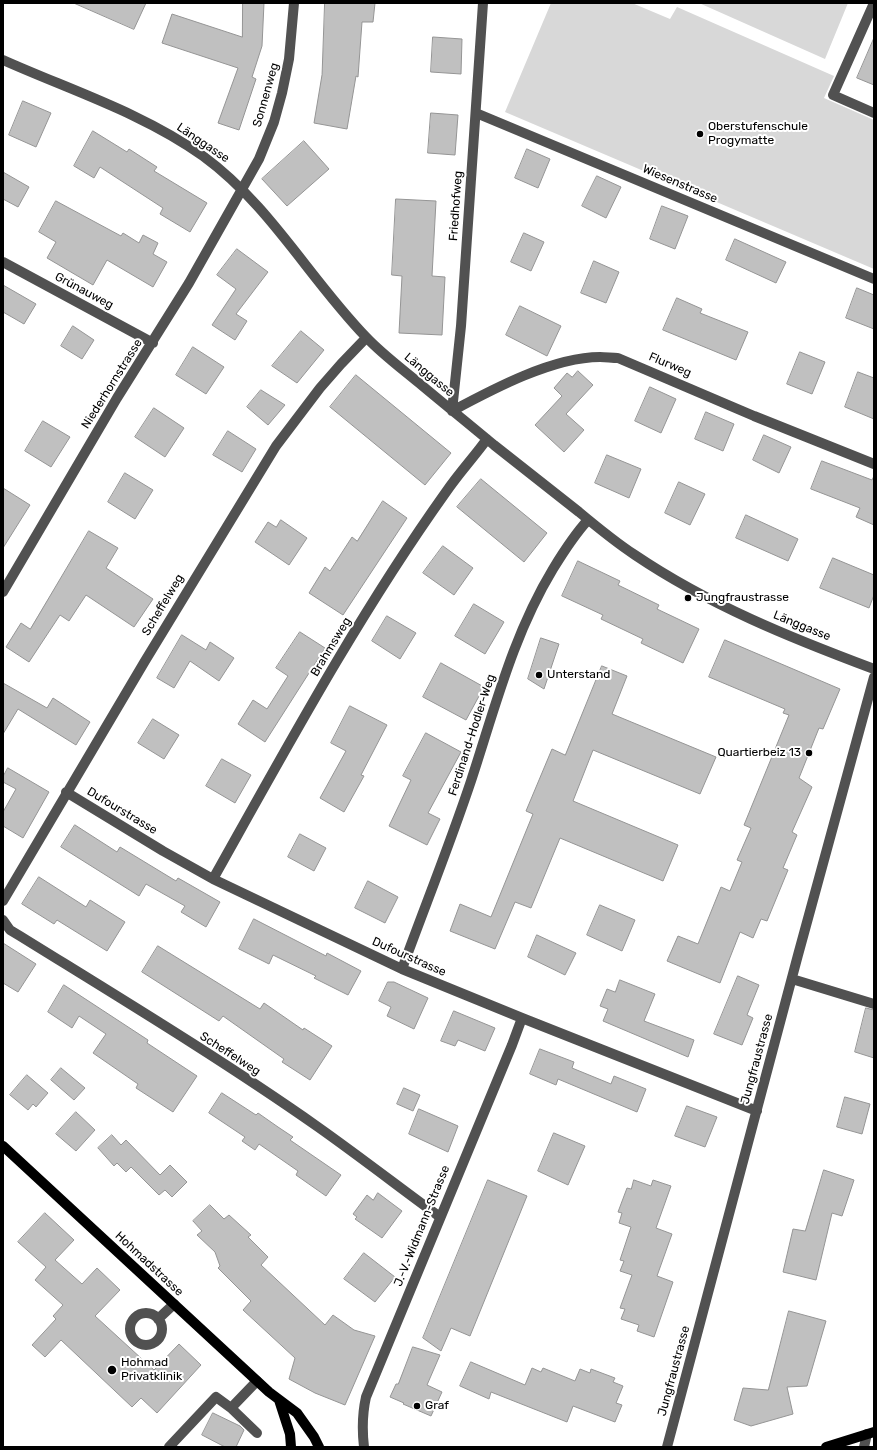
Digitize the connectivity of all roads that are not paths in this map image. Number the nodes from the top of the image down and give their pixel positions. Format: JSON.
{"nodes":[{"id":1,"x":294,"y":3,"type":"edge"},
{"id":2,"x":483,"y":3,"type":"edge"},
{"id":3,"x":874,"y":3,"type":"edge"},
{"id":4,"x":3,"y":60,"type":"edge"},
{"id":5,"x":476,"y":113,"type":"junction"},
{"id":6,"x":874,"y":113,"type":"edge"},
{"id":7,"x":242,"y":189,"type":"junction"},
{"id":8,"x":3,"y":262,"type":"edge"},
{"id":9,"x":874,"y":279,"type":"edge"},
{"id":10,"x":366,"y":338,"type":"junction"},
{"id":11,"x":153,"y":342,"type":"junction"},
{"id":12,"x":452,"y":411,"type":"junction"},
{"id":13,"x":487,"y":439,"type":"junction"},
{"id":14,"x":874,"y":464,"type":"edge"},
{"id":15,"x":588,"y":520,"type":"junction"},
{"id":16,"x":3,"y":592,"type":"edge"},
{"id":17,"x":874,"y":669,"type":"edge"},
{"id":18,"x":874,"y":677,"type":"edge"},
{"id":19,"x":66,"y":792,"type":"junction"},
{"id":20,"x":213,"y":879,"type":"junction"},
{"id":21,"x":3,"y":901,"type":"edge"},
{"id":22,"x":3,"y":920,"type":"edge"},
{"id":23,"x":402,"y":969,"type":"junction"},
{"id":24,"x":792,"y":979,"type":"junction"},
{"id":25,"x":874,"y":1004,"type":"edge"},
{"id":26,"x":522,"y":1018,"type":"junction"},
{"id":27,"x":757,"y":1111,"type":"junction"},
{"id":28,"x":3,"y":1146,"type":"edge"},
{"id":29,"x":440,"y":1217,"type":"junction"},
{"id":30,"x":174,"y":1304,"type":"junction"},
{"id":31,"x":158,"y":1319,"type":"dead end"},
{"id":32,"x":258,"y":1381,"type":"junction"},
{"id":33,"x":279,"y":1400,"type":"junction"},
{"id":34,"x":231,"y":1408,"type":"junction"},
{"id":35,"x":257,"y":1433,"type":"dead end"},
{"id":36,"x":870,"y":1433,"type":"edge"},
{"id":37,"x":169,"y":1447,"type":"edge"},
{"id":38,"x":292,"y":1447,"type":"edge"},
{"id":39,"x":319,"y":1447,"type":"edge"},
{"id":40,"x":364,"y":1447,"type":"edge"},
{"id":41,"x":667,"y":1447,"type":"edge"},
{"id":42,"x":826,"y":1447,"type":"edge"},
{"id":43,"x":864,"y":1447,"type":"edge"}],
"edges":[{"from":1,"to":7,"type":"street","name":"Sonnenweg"},
{"from":2,"to":5,"type":"street","name":"Friedhofweg"},
{"from":3,"to":6,"type":"street"},
{"from":4,"to":7,"type":"street","name":"Länggasse"},
{"from":5,"to":9,"type":"street","name":"Wiesenstrasse"},
{"from":5,"to":12,"type":"street","name":"Friedhofweg"},
{"from":7,"to":10,"type":"street","name":"Länggasse"},
{"from":7,"to":11,"type":"street","name":"Niederhornstrasse"},
{"from":8,"to":11,"type":"street","name":"Grünauweg"},
{"from":10,"to":12,"type":"street","name":"Länggasse"},
{"from":10,"to":19,"type":"street","name":"Scheffelweg"},
{"from":11,"to":16,"type":"street","name":"Niederhornstrasse"},
{"from":12,"to":13,"type":"street","name":"Länggasse"},
{"from":12,"to":14,"type":"street","name":"Flurweg"},
{"from":13,"to":15,"type":"street","name":"Länggasse"},
{"from":13,"to":20,"type":"street","name":"Brahmsweg"},
{"from":15,"to":17,"type":"street","name":"Länggasse"},
{"from":15,"to":23,"type":"street","name":"Ferdinand-Hodler-Weg"},
{"from":18,"to":24,"type":"street","name":"Jungfraustrasse"},
{"from":19,"to":20,"type":"street","name":"Dufourstrasse"},
{"from":19,"to":21,"type":"street","name":"Scheffelweg"},
{"from":20,"to":23,"type":"street","name":"Dufourstrasse"},
{"from":22,"to":29,"type":"street","name":"Scheffelweg"},
{"from":23,"to":26,"type":"street","name":"Dufourstrasse"},
{"from":24,"to":25,"type":"street"},
{"from":24,"to":27,"type":"street","name":"Jungfraustrasse"},
{"from":26,"to":27,"type":"street","name":"Dufourstrasse"},
{"from":26,"to":29,"type":"street","name":"J.-V.-Widmann-Strasse"},
{"from":27,"to":41,"type":"street","name":"Jungfraustrasse"},
{"from":28,"to":30,"type":"main road","name":"Hohmadstrasse"},
{"from":29,"to":40,"type":"street","name":"J.-V.-Widmann-Strasse"},
{"from":30,"to":31,"type":"street"},
{"from":30,"to":32,"type":"main road","name":"Hohmadstrasse"},
{"from":32,"to":33,"type":"main road","name":"Hohmadstrasse"},
{"from":32,"to":34,"type":"street"},
{"from":33,"to":38,"type":"main road","name":"Hohmadstrasse"},
{"from":33,"to":39,"type":"main road","name":"Hohmadstrasse"},
{"from":34,"to":35,"type":"street"},
{"from":34,"to":37,"type":"street"},
{"from":36,"to":42,"type":"main road"},
{"from":36,"to":43,"type":"street"}]}
